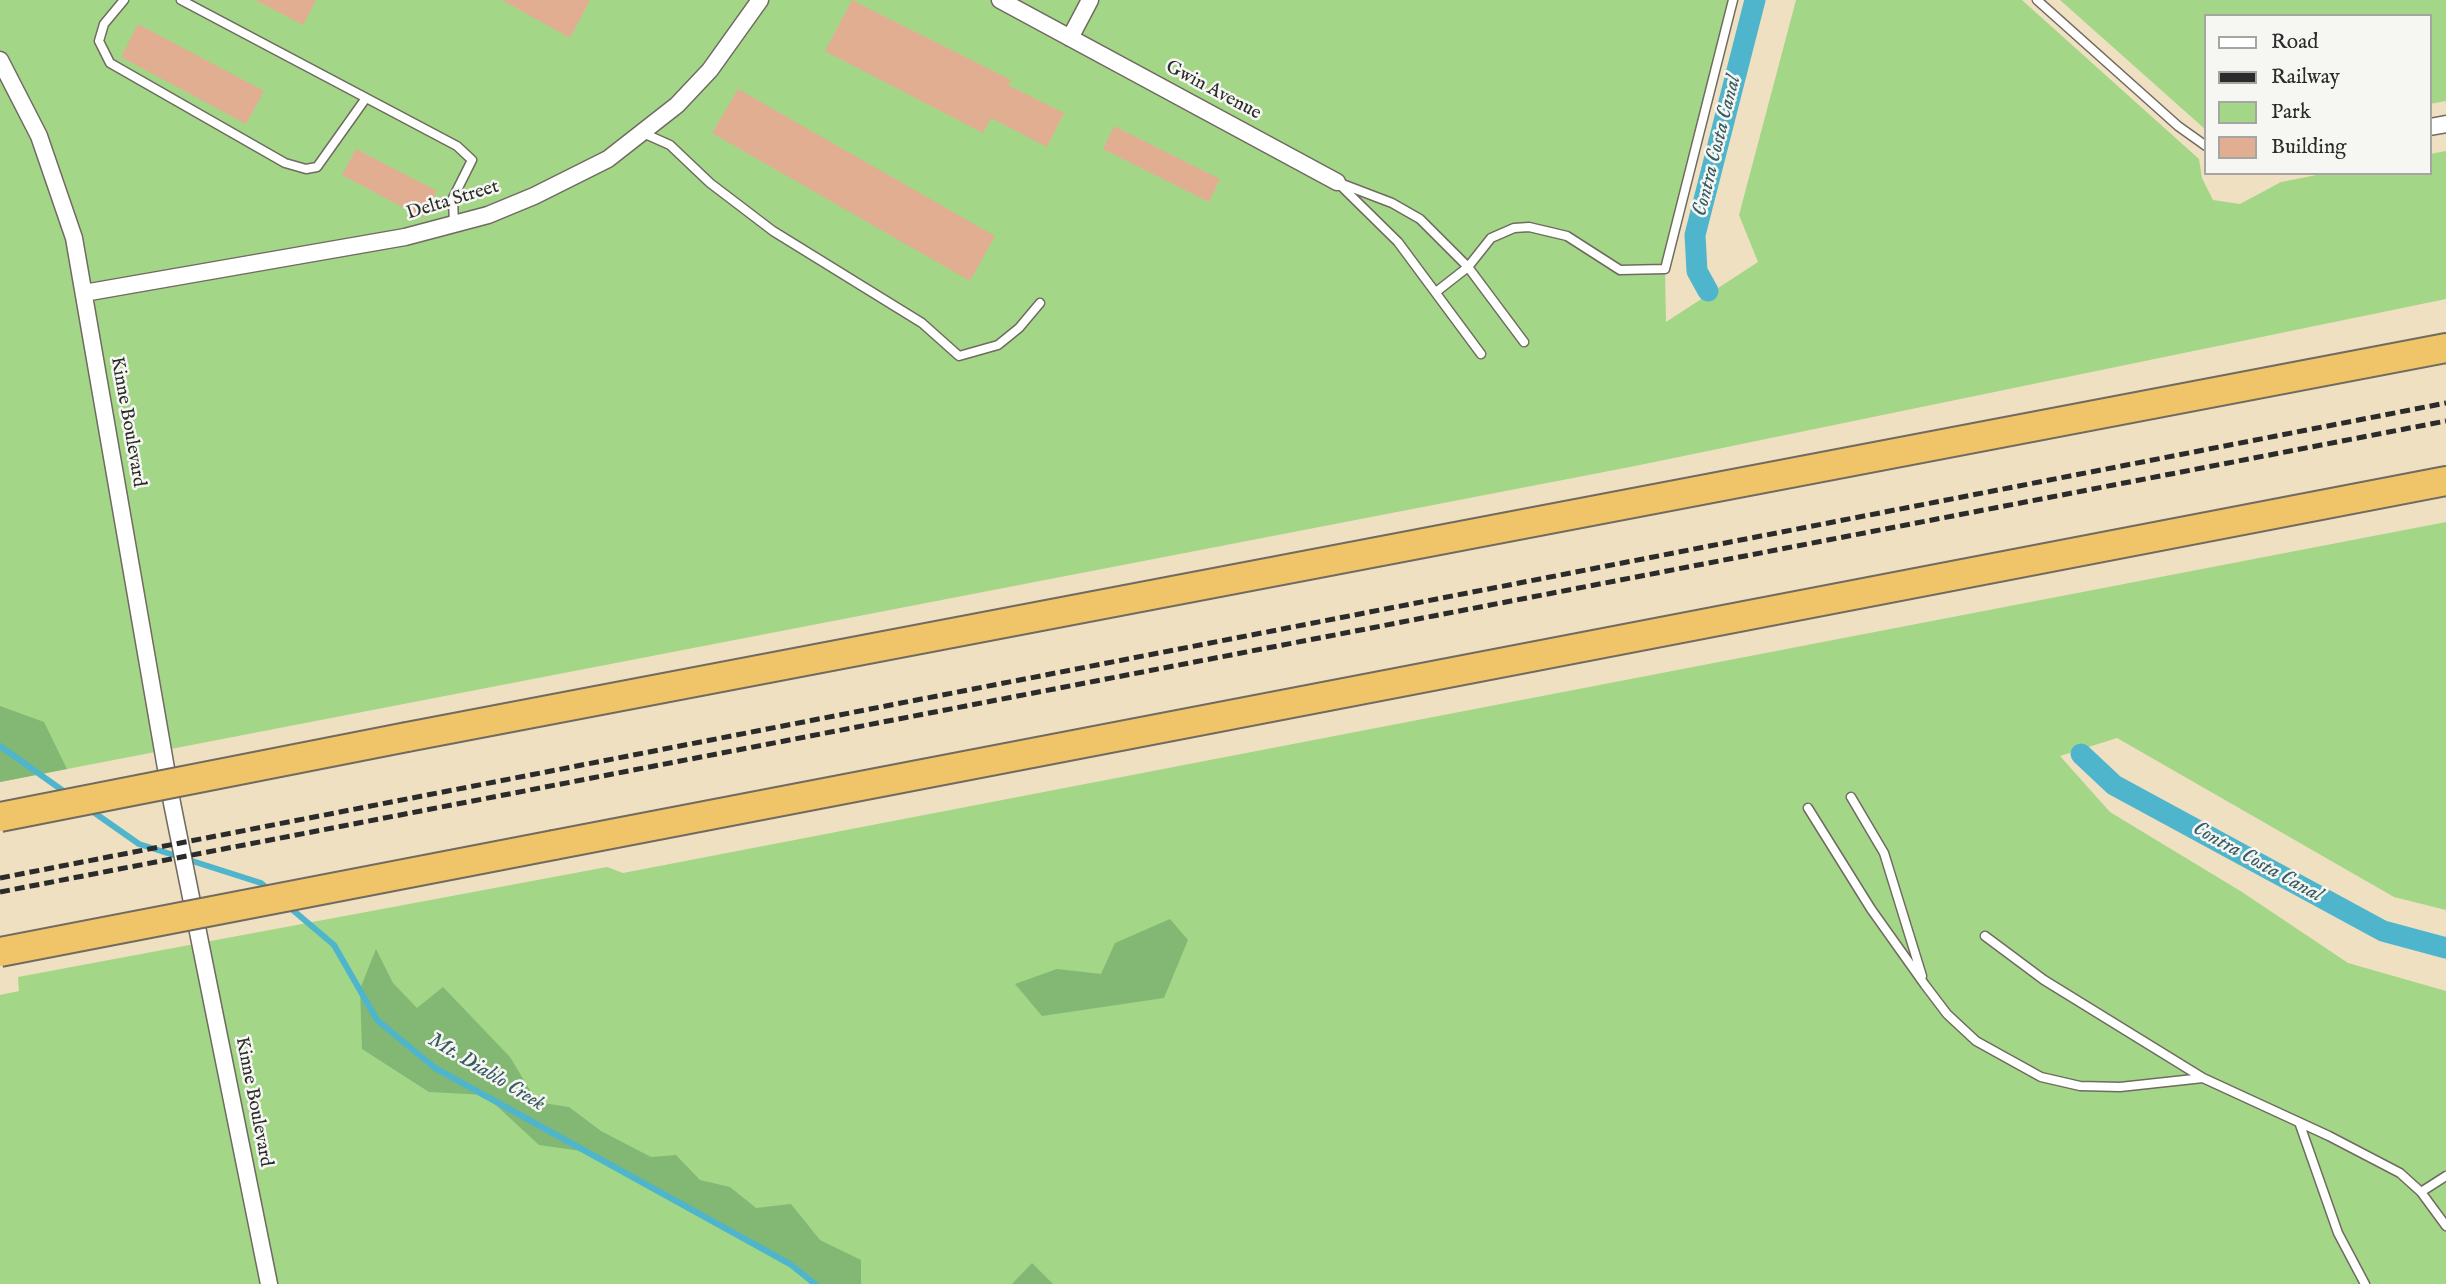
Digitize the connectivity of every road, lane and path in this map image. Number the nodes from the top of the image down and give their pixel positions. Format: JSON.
{"nodes":[{"id":1,"x":124,"y":0,"type":"edge"},
{"id":2,"x":181,"y":0,"type":"edge"},
{"id":3,"x":760,"y":0,"type":"edge"},
{"id":4,"x":1000,"y":0,"type":"edge"},
{"id":5,"x":1090,"y":0,"type":"edge"},
{"id":6,"x":1734,"y":0,"type":"edge"},
{"id":7,"x":2037,"y":0,"type":"edge"},
{"id":8,"x":1070,"y":38,"type":"junction"},
{"id":9,"x":0,"y":61,"type":"edge"},
{"id":10,"x":366,"y":98,"type":"junction"},
{"id":11,"x":643,"y":133,"type":"junction"},
{"id":12,"x":2204,"y":145,"type":"edge"},
{"id":13,"x":1336,"y":182,"type":"junction"},
{"id":14,"x":454,"y":225,"type":"junction"},
{"id":15,"x":1468,"y":267,"type":"junction"},
{"id":16,"x":1436,"y":292,"type":"junction"},
{"id":17,"x":84,"y":293,"type":"junction"},
{"id":18,"x":1040,"y":303,"type":"dead end"},
{"id":19,"x":2446,"y":339,"type":"edge"},
{"id":20,"x":1524,"y":342,"type":"dead end"},
{"id":21,"x":2446,"y":348,"type":"edge"},
{"id":22,"x":1480,"y":354,"type":"dead end"},
{"id":23,"x":2322,"y":372,"type":"junction"},
{"id":24,"x":2446,"y":481,"type":"edge"},
{"id":25,"x":1851,"y":797,"type":"dead end"},
{"id":26,"x":1808,"y":808,"type":"dead end"},
{"id":27,"x":0,"y":817,"type":"edge"},
{"id":28,"x":1984,"y":936,"type":"dead end"},
{"id":29,"x":0,"y":952,"type":"edge"},
{"id":30,"x":1925,"y":985,"type":"junction"},
{"id":31,"x":2203,"y":1078,"type":"junction"},
{"id":32,"x":2300,"y":1122,"type":"junction"},
{"id":33,"x":2446,"y":1176,"type":"edge"},
{"id":34,"x":2421,"y":1192,"type":"junction"},
{"id":35,"x":2446,"y":1226,"type":"edge"},
{"id":36,"x":269,"y":1284,"type":"edge"},
{"id":37,"x":2365,"y":1284,"type":"edge"}],
"edges":[{"from":1,"to":10,"type":"lane"},
{"from":2,"to":10,"type":"lane"},
{"from":3,"to":11,"type":"street","name":"Delta Street"},
{"from":4,"to":8,"type":"street","name":"Gwin Avenue"},
{"from":5,"to":8,"type":"street"},
{"from":6,"to":15,"type":"lane"},
{"from":7,"to":12,"type":"lane"},
{"from":8,"to":13,"type":"street","name":"Gwin Avenue"},
{"from":9,"to":17,"type":"street","name":"Kinne Boulevard"},
{"from":10,"to":14,"type":"lane"},
{"from":11,"to":14,"type":"street","name":"Delta Street"},
{"from":11,"to":18,"type":"lane"},
{"from":13,"to":15,"type":"lane"},
{"from":13,"to":16,"type":"lane"},
{"from":14,"to":17,"type":"street","name":"Delta Street"},
{"from":15,"to":16,"type":"lane"},
{"from":15,"to":20,"type":"lane"},
{"from":16,"to":22,"type":"lane"},
{"from":17,"to":36,"type":"street","name":"Kinne Boulevard"},
{"from":19,"to":23,"type":"highway"},
{"from":21,"to":23,"type":"highway"},
{"from":23,"to":27,"type":"highway","bridge":true},
{"from":24,"to":29,"type":"highway","bridge":true},
{"from":25,"to":30,"type":"lane"},
{"from":26,"to":30,"type":"lane"},
{"from":28,"to":31,"type":"lane"},
{"from":30,"to":31,"type":"lane"},
{"from":31,"to":32,"type":"lane"},
{"from":32,"to":34,"type":"lane"},
{"from":32,"to":37,"type":"lane"},
{"from":33,"to":34,"type":"lane"},
{"from":34,"to":35,"type":"lane"}]}
